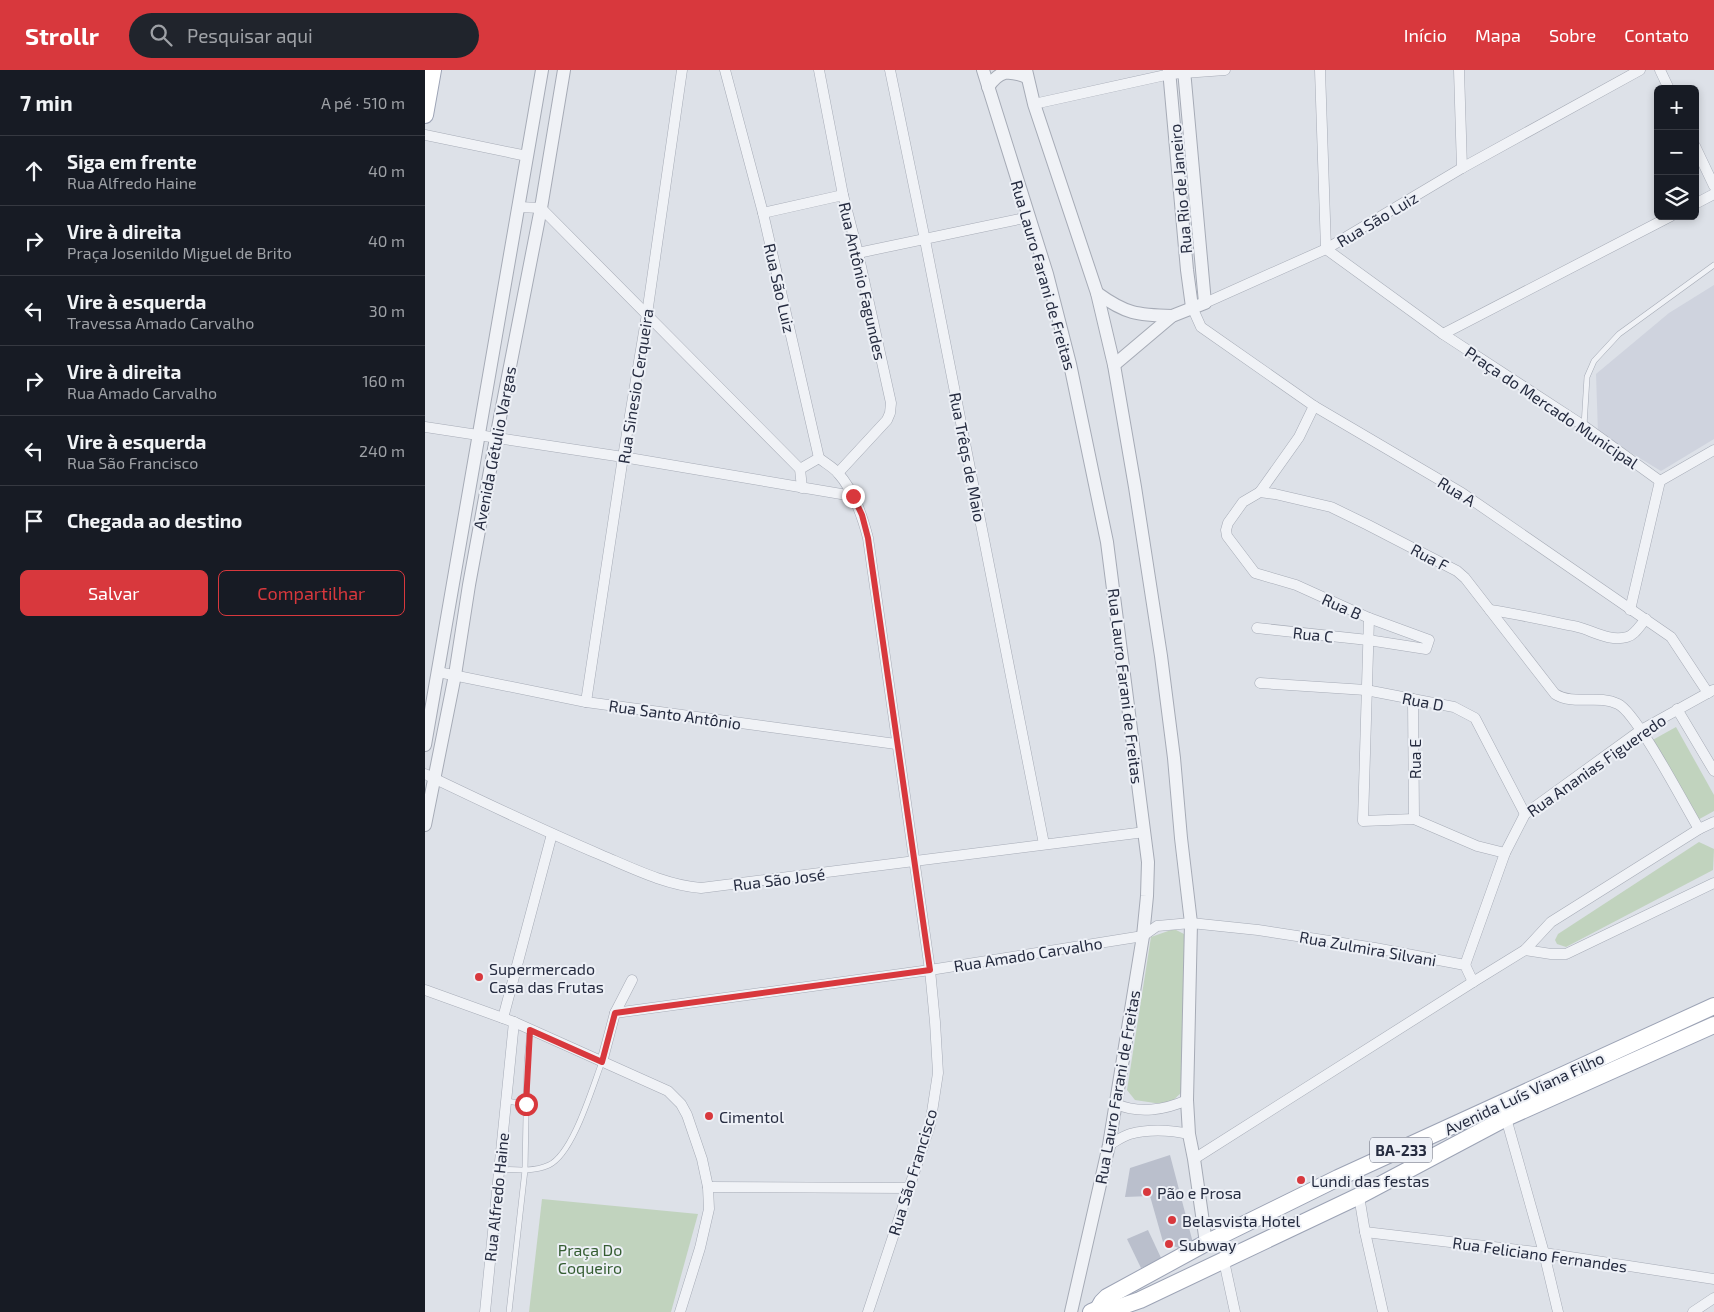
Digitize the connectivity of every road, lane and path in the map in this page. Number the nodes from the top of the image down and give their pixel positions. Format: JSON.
{"nodes":[{"id":1,"x":433,"y":70,"type":"edge"},
{"id":2,"x":543,"y":70,"type":"edge"},
{"id":3,"x":563,"y":70,"type":"edge"},
{"id":4,"x":682,"y":70,"type":"edge"},
{"id":5,"x":725,"y":70,"type":"edge"},
{"id":6,"x":819,"y":70,"type":"edge"},
{"id":7,"x":890,"y":70,"type":"edge"},
{"id":8,"x":983,"y":70,"type":"edge"},
{"id":9,"x":1225,"y":70,"type":"edge"},
{"id":10,"x":1320,"y":70,"type":"edge"},
{"id":11,"x":1459,"y":70,"type":"edge"},
{"id":12,"x":1640,"y":70,"type":"edge"},
{"id":13,"x":1660,"y":70,"type":"edge"},
{"id":14,"x":1169,"y":72,"type":"edge"},
{"id":15,"x":1184,"y":72,"type":"edge"},
{"id":16,"x":1027,"y":74,"type":"edge"},
{"id":17,"x":1667,"y":85,"type":"edge"},
{"id":18,"x":988,"y":87,"type":"junction"},
{"id":19,"x":1034,"y":104,"type":"junction"},
{"id":20,"x":425,"y":115,"type":"edge"},
{"id":21,"x":425,"y":135,"type":"edge"},
{"id":22,"x":1699,"y":154,"type":"edge"},
{"id":23,"x":527,"y":156,"type":"junction"},
{"id":24,"x":1462,"y":168,"type":"junction"},
{"id":25,"x":1714,"y":186,"type":"edge"},
{"id":26,"x":1714,"y":194,"type":"edge"},
{"id":27,"x":843,"y":195,"type":"junction"},
{"id":28,"x":1699,"y":202,"type":"edge"},
{"id":29,"x":518,"y":207,"type":"junction"},
{"id":30,"x":541,"y":208,"type":"junction"},
{"id":31,"x":763,"y":213,"type":"junction"},
{"id":32,"x":1029,"y":217,"type":"junction"},
{"id":33,"x":1663,"y":220,"type":"edge"},
{"id":34,"x":925,"y":240,"type":"junction"},
{"id":35,"x":1327,"y":249,"type":"junction"},
{"id":36,"x":858,"y":253,"type":"junction"},
{"id":37,"x":1714,"y":265,"type":"edge"},
{"id":38,"x":1097,"y":293,"type":"junction"},
{"id":39,"x":1205,"y":303,"type":"junction"},
{"id":40,"x":1192,"y":307,"type":"junction"},
{"id":41,"x":647,"y":314,"type":"junction"},
{"id":42,"x":1172,"y":316,"type":"junction"},
{"id":43,"x":1443,"y":334,"type":"junction"},
{"id":44,"x":1114,"y":365,"type":"junction"},
{"id":45,"x":1314,"y":406,"type":"junction"},
{"id":46,"x":1583,"y":426,"type":"junction"},
{"id":47,"x":425,"y":427,"type":"edge"},
{"id":48,"x":478,"y":435,"type":"junction"},
{"id":49,"x":495,"y":438,"type":"junction"},
{"id":50,"x":1714,"y":450,"type":"edge"},
{"id":51,"x":623,"y":457,"type":"junction"},
{"id":52,"x":819,"y":458,"type":"junction"},
{"id":53,"x":800,"y":469,"type":"junction"},
{"id":54,"x":838,"y":473,"type":"junction"},
{"id":55,"x":1660,"y":481,"type":"junction"},
{"id":56,"x":802,"y":488,"type":"junction"},
{"id":57,"x":1260,"y":492,"type":"junction"},
{"id":58,"x":853,"y":496,"type":"junction"},
{"id":59,"x":452,"y":582,"type":"junction"},
{"id":60,"x":469,"y":585,"type":"junction"},
{"id":61,"x":1490,"y":610,"type":"junction"},
{"id":62,"x":1630,"y":610,"type":"junction"},
{"id":63,"x":1369,"y":618,"type":"junction"},
{"id":64,"x":1646,"y":619,"type":"junction"},
{"id":65,"x":1257,"y":628,"type":"dead end"},
{"id":66,"x":1368,"y":640,"type":"junction"},
{"id":67,"x":1429,"y":640,"type":"joint"},
{"id":68,"x":438,"y":672,"type":"junction"},
{"id":69,"x":455,"y":675,"type":"junction"},
{"id":70,"x":1260,"y":683,"type":"dead end"},
{"id":71,"x":1366,"y":690,"type":"junction"},
{"id":72,"x":1711,"y":691,"type":"edge"},
{"id":73,"x":1413,"y":699,"type":"junction"},
{"id":74,"x":586,"y":702,"type":"junction"},
{"id":75,"x":1677,"y":709,"type":"junction"},
{"id":76,"x":1641,"y":730,"type":"junction"},
{"id":77,"x":896,"y":744,"type":"junction"},
{"id":78,"x":425,"y":745,"type":"edge"},
{"id":79,"x":1714,"y":771,"type":"edge"},
{"id":80,"x":429,"y":776,"type":"edge"},
{"id":81,"x":1525,"y":814,"type":"junction"},
{"id":82,"x":1414,"y":819,"type":"junction"},
{"id":83,"x":1714,"y":822,"type":"edge"},
{"id":84,"x":425,"y":825,"type":"edge"},
{"id":85,"x":1699,"y":829,"type":"junction"},
{"id":86,"x":1145,"y":832,"type":"junction"},
{"id":87,"x":552,"y":834,"type":"junction"},
{"id":88,"x":1044,"y":844,"type":"junction"},
{"id":89,"x":1505,"y":853,"type":"junction"},
{"id":90,"x":914,"y":861,"type":"junction"},
{"id":91,"x":1714,"y":883,"type":"edge"},
{"id":92,"x":1191,"y":923,"type":"junction"},
{"id":93,"x":1143,"y":936,"type":"junction"},
{"id":94,"x":1525,"y":950,"type":"junction"},
{"id":95,"x":1465,"y":965,"type":"junction"},
{"id":96,"x":930,"y":970,"type":"junction"},
{"id":97,"x":632,"y":980,"type":"dead end"},
{"id":98,"x":1473,"y":982,"type":"junction"},
{"id":99,"x":425,"y":990,"type":"edge"},
{"id":100,"x":1714,"y":1006,"type":"edge"},
{"id":101,"x":615,"y":1013,"type":"junction"},
{"id":102,"x":503,"y":1018,"type":"junction"},
{"id":103,"x":514,"y":1022,"type":"junction"},
{"id":104,"x":1714,"y":1024,"type":"edge"},
{"id":105,"x":530,"y":1030,"type":"junction"},
{"id":106,"x":602,"y":1062,"type":"junction"},
{"id":107,"x":506,"y":1100,"type":"junction"},
{"id":108,"x":1187,"y":1100,"type":"junction"},
{"id":109,"x":526,"y":1104,"type":"junction"},
{"id":110,"x":1116,"y":1104,"type":"junction"},
{"id":111,"x":1506,"y":1118,"type":"junction"},
{"id":112,"x":1189,"y":1134,"type":"junction"},
{"id":113,"x":1109,"y":1145,"type":"junction"},
{"id":114,"x":1194,"y":1159,"type":"junction"},
{"id":115,"x":499,"y":1169,"type":"junction"},
{"id":116,"x":525,"y":1170,"type":"junction"},
{"id":117,"x":708,"y":1186,"type":"junction"},
{"id":118,"x":908,"y":1188,"type":"junction"},
{"id":119,"x":1359,"y":1196,"type":"junction"},
{"id":120,"x":1365,"y":1232,"type":"junction"},
{"id":121,"x":1545,"y":1253,"type":"junction"},
{"id":122,"x":1213,"y":1255,"type":"junction"},
{"id":123,"x":1714,"y":1279,"type":"edge"},
{"id":124,"x":1714,"y":1298,"type":"edge"},
{"id":125,"x":1131,"y":1307,"type":"edge"},
{"id":126,"x":1095,"y":1311,"type":"edge"},
{"id":127,"x":485,"y":1312,"type":"edge"},
{"id":128,"x":509,"y":1312,"type":"edge"},
{"id":129,"x":679,"y":1312,"type":"edge"},
{"id":130,"x":868,"y":1312,"type":"edge"},
{"id":131,"x":1071,"y":1312,"type":"edge"},
{"id":132,"x":1235,"y":1312,"type":"edge"},
{"id":133,"x":1383,"y":1312,"type":"edge"},
{"id":134,"x":1558,"y":1312,"type":"edge"},
{"id":135,"x":1693,"y":1312,"type":"edge"}],
"edges":[{"from":1,"to":20,"type":"main road"},
{"from":2,"to":23,"type":"street","name":"Avenida Gétulio Vargas"},
{"from":3,"to":30,"type":"street","name":"Avenida Gétulio Vargas"},
{"from":4,"to":41,"type":"street","name":"Rua Sinesio Cerqueira"},
{"from":5,"to":31,"type":"street","name":"Rua São Luiz"},
{"from":6,"to":27,"type":"street","name":"Rua Antônio Fagundes"},
{"from":7,"to":34,"type":"street","name":"Rua Trêqs de Maio"},
{"from":8,"to":18,"type":"street","name":"Rua Lauro Farani de Freitas"},
{"from":9,"to":15,"type":"street"},
{"from":10,"to":35,"type":"street"},
{"from":11,"to":24,"type":"street"},
{"from":12,"to":24,"type":"street","name":"Rua São Luiz"},
{"from":13,"to":17,"type":"street"},
{"from":14,"to":15,"type":"street"},
{"from":14,"to":19,"type":"street"},
{"from":14,"to":40,"type":"street","name":"Rua Rio de Janeiro"},
{"from":15,"to":39,"type":"street","name":"Rua Rio de Janeiro"},
{"from":16,"to":18,"type":"street"},
{"from":16,"to":19,"type":"street"},
{"from":18,"to":32,"type":"street","name":"Rua Lauro Farani de Freitas"},
{"from":19,"to":38,"type":"street"},
{"from":21,"to":23,"type":"street"},
{"from":22,"to":25,"type":"street"},
{"from":23,"to":29,"type":"street","name":"Avenida Gétulio Vargas"},
{"from":24,"to":35,"type":"street","name":"Rua São Luiz"},
{"from":26,"to":28,"type":"street"},
{"from":27,"to":31,"type":"street"},
{"from":27,"to":36,"type":"street","name":"Rua Antônio Fagundes"},
{"from":29,"to":30,"type":"street"},
{"from":29,"to":48,"type":"street","name":"Avenida Gétulio Vargas"},
{"from":30,"to":41,"type":"street"},
{"from":30,"to":49,"type":"street","name":"Avenida Gétulio Vargas"},
{"from":31,"to":52,"type":"street","name":"Rua São Luiz"},
{"from":32,"to":34,"type":"street"},
{"from":32,"to":86,"type":"street","name":"Rua Lauro Farani de Freitas"},
{"from":33,"to":43,"type":"street","name":"Praça do Mercado Municipal"},
{"from":34,"to":36,"type":"street"},
{"from":34,"to":88,"type":"street","name":"Rua Trêqs de Maio"},
{"from":35,"to":39,"type":"street","name":"Rua São Luiz"},
{"from":35,"to":43,"type":"street","name":"Praça do Mercado Municipal"},
{"from":36,"to":54,"type":"street","name":"Rua Antônio Fagundes"},
{"from":37,"to":46,"type":"lane"},
{"from":38,"to":42,"type":"street"},
{"from":38,"to":44,"type":"street"},
{"from":39,"to":40,"type":"street","name":"Rua São Luiz"},
{"from":40,"to":42,"type":"street","name":"Rua São Luiz"},
{"from":40,"to":45,"type":"street","name":"Rua A"},
{"from":41,"to":51,"type":"street","name":"Rua Sinesio Cerqueira"},
{"from":41,"to":53,"type":"street"},
{"from":42,"to":44,"type":"street","name":"Rua São Luiz"},
{"from":43,"to":46,"type":"street","name":"Praça do Mercado Municipal"},
{"from":44,"to":92,"type":"street"},
{"from":45,"to":57,"type":"street"},
{"from":45,"to":62,"type":"street","name":"Rua A"},
{"from":46,"to":55,"type":"street","name":"Praça do Mercado Municipal"},
{"from":47,"to":48,"type":"street"},
{"from":48,"to":49,"type":"street"},
{"from":48,"to":59,"type":"street","name":"Avenida Gétulio Vargas"},
{"from":49,"to":51,"type":"street"},
{"from":49,"to":60,"type":"street","name":"Avenida Gétulio Vargas"},
{"from":50,"to":55,"type":"street"},
{"from":51,"to":56,"type":"street"},
{"from":51,"to":74,"type":"street","name":"Rua Sinesio Cerqueira"},
{"from":52,"to":53,"type":"street"},
{"from":52,"to":54,"type":"street"},
{"from":53,"to":56,"type":"street"},
{"from":54,"to":58,"type":"street"},
{"from":55,"to":62,"type":"street"},
{"from":56,"to":58,"type":"street"},
{"from":57,"to":61,"type":"street","name":"Rua F"},
{"from":57,"to":63,"type":"street","name":"Rua B"},
{"from":58,"to":77,"type":"street","name":"Rua São Francisco"},
{"from":59,"to":60,"type":"street"},
{"from":59,"to":68,"type":"street","name":"Avenida Gétulio Vargas"},
{"from":60,"to":69,"type":"street","name":"Avenida Gétulio Vargas"},
{"from":61,"to":64,"type":"street"},
{"from":61,"to":76,"type":"street","name":"Rua F"},
{"from":62,"to":64,"type":"street","name":"Rua A"},
{"from":63,"to":66,"type":"street"},
{"from":63,"to":67,"type":"street","name":"Rua B"},
{"from":64,"to":72,"type":"street","name":"Rua A"},
{"from":65,"to":66,"type":"street","name":"Rua C"},
{"from":66,"to":67,"type":"street","name":"Rua C"},
{"from":66,"to":71,"type":"street"},
{"from":68,"to":69,"type":"street","name":"Rua Santo Antônio"},
{"from":68,"to":78,"type":"street","name":"Avenida Gétulio Vargas"},
{"from":69,"to":74,"type":"street","name":"Rua Santo Antônio"},
{"from":69,"to":80,"type":"street","name":"Avenida Gétulio Vargas"},
{"from":70,"to":71,"type":"street","name":"Rua D"},
{"from":71,"to":73,"type":"street","name":"Rua D"},
{"from":71,"to":82,"type":"street"},
{"from":72,"to":75,"type":"street","name":"Rua Ananias Figueredo"},
{"from":73,"to":81,"type":"street","name":"Rua D"},
{"from":73,"to":82,"type":"street","name":"Rua E"},
{"from":74,"to":77,"type":"street","name":"Rua Santo Antônio"},
{"from":75,"to":76,"type":"street","name":"Rua Ananias Figueredo"},
{"from":75,"to":79,"type":"street"},
{"from":76,"to":81,"type":"street","name":"Rua Ananias Figueredo"},
{"from":76,"to":85,"type":"street","name":"Rua F"},
{"from":77,"to":90,"type":"street","name":"Rua São Francisco"},
{"from":80,"to":84,"type":"street","name":"Avenida Gétulio Vargas"},
{"from":80,"to":87,"type":"street","name":"Rua São José"},
{"from":81,"to":89,"type":"street","name":"Rua Ananias Figueredo"},
{"from":82,"to":89,"type":"street"},
{"from":83,"to":85,"type":"street"},
{"from":85,"to":94,"type":"street"},
{"from":86,"to":88,"type":"street","name":"Rua São José"},
{"from":86,"to":93,"type":"street","name":"Rua Lauro Farani de Freitas"},
{"from":87,"to":90,"type":"street","name":"Rua São José"},
{"from":87,"to":102,"type":"street"},
{"from":88,"to":90,"type":"street","name":"Rua São José"},
{"from":89,"to":95,"type":"street","name":"Rua Ananias Figueredo"},
{"from":90,"to":96,"type":"street","name":"Rua São Francisco"},
{"from":91,"to":94,"type":"street"},
{"from":92,"to":93,"type":"street","name":"Rua Zulmira Silvani"},
{"from":92,"to":95,"type":"street","name":"Rua Zulmira Silvani"},
{"from":92,"to":108,"type":"street"},
{"from":93,"to":96,"type":"street","name":"Rua Amado Carvalho"},
{"from":93,"to":110,"type":"street","name":"Rua Lauro Farani de Freitas"},
{"from":94,"to":98,"type":"street"},
{"from":95,"to":98,"type":"street"},
{"from":96,"to":101,"type":"street","name":"Rua Amado Carvalho"},
{"from":96,"to":118,"type":"street","name":"Rua São Francisco"},
{"from":97,"to":101,"type":"street"},
{"from":98,"to":114,"type":"street"},
{"from":99,"to":102,"type":"street"},
{"from":100,"to":122,"type":"main road","name":"Avenida Luís Viana Filho","number":"BA-233"},
{"from":101,"to":106,"type":"street"},
{"from":102,"to":103,"type":"street"},
{"from":103,"to":105,"type":"street"},
{"from":103,"to":107,"type":"street","name":"Rua Alfredo Haine"},
{"from":104,"to":111,"type":"main road","name":"Avenida Luís Viana Filho","number":"BA-233"},
{"from":105,"to":106,"type":"street"},
{"from":105,"to":109,"type":"lane","name":"Rua Alfredo Haine"},
{"from":106,"to":116,"type":"lane"},
{"from":106,"to":117,"type":"street"},
{"from":107,"to":109,"type":"lane"},
{"from":107,"to":115,"type":"street","name":"Rua Alfredo Haine"},
{"from":108,"to":110,"type":"street"},
{"from":108,"to":112,"type":"street"},
{"from":109,"to":116,"type":"lane","name":"Rua Alfredo Haine"},
{"from":110,"to":113,"type":"street","name":"Rua Lauro Farani de Freitas"},
{"from":111,"to":119,"type":"main road","name":"Avenida Luís Viana Filho","number":"BA-233"},
{"from":111,"to":121,"type":"street"},
{"from":112,"to":113,"type":"street"},
{"from":112,"to":114,"type":"street"},
{"from":113,"to":131,"type":"street","name":"Rua Lauro Farani de Freitas"},
{"from":114,"to":122,"type":"street"},
{"from":115,"to":116,"type":"lane"},
{"from":115,"to":127,"type":"street","name":"Rua Alfredo Haine"},
{"from":116,"to":128,"type":"lane","name":"Rua Alfredo Haine"},
{"from":117,"to":118,"type":"street"},
{"from":117,"to":129,"type":"street"},
{"from":118,"to":130,"type":"street","name":"Rua São Francisco"},
{"from":119,"to":120,"type":"street"},
{"from":119,"to":122,"type":"main road","name":"Avenida Luís Viana Filho","number":"BA-233"},
{"from":120,"to":121,"type":"street","name":"Rua Feliciano Fernandes"},
{"from":120,"to":133,"type":"street"},
{"from":121,"to":123,"type":"street","name":"Rua Feliciano Fernandes"},
{"from":121,"to":134,"type":"street"},
{"from":122,"to":125,"type":"main road","name":"Avenida Luís Viana Filho","number":"BA-233"},
{"from":122,"to":126,"type":"main road","name":"Avenida Luís Viana Filho","number":"BA-233"},
{"from":122,"to":132,"type":"street"},
{"from":124,"to":135,"type":"street"},
{"from":125,"to":126,"type":"main road","name":"Avenida Luís Viana Filho","number":"BA-233"}]}
